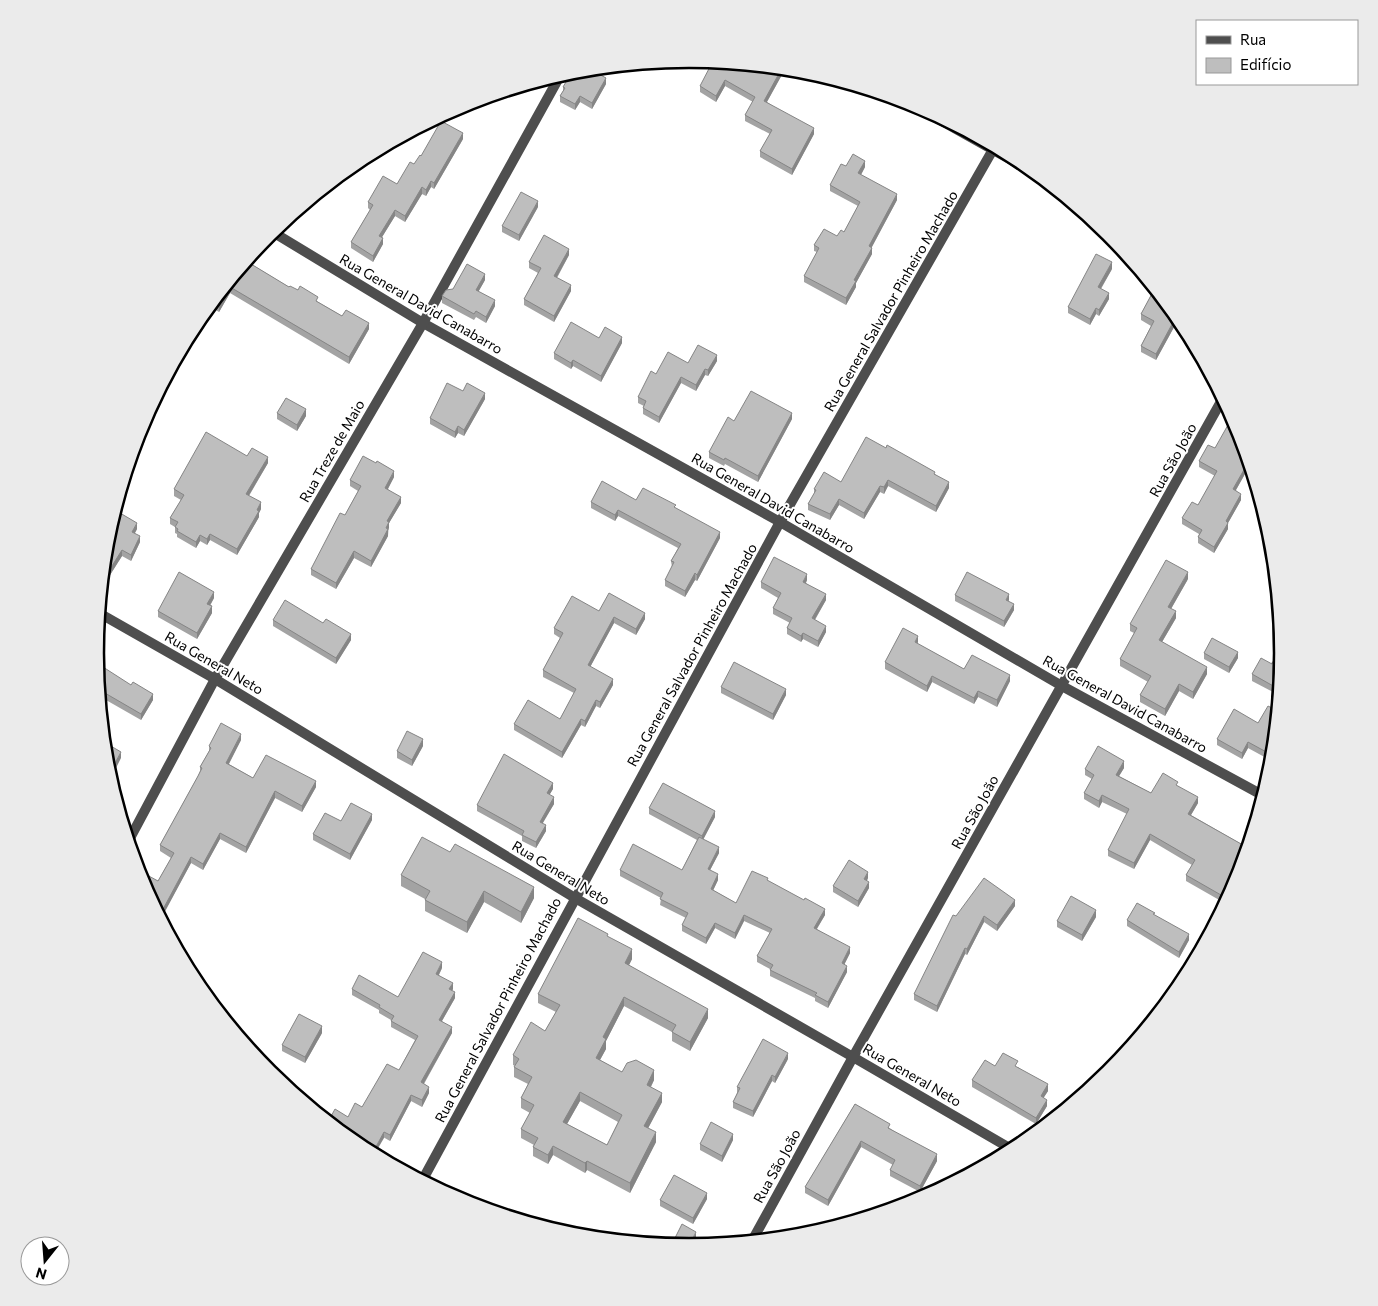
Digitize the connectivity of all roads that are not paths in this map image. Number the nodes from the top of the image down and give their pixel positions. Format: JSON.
{"nodes":[{"id":1,"x":556,"y":83,"type":"edge"},
{"id":2,"x":991,"y":152,"type":"edge"},
{"id":3,"x":279,"y":236,"type":"edge"},
{"id":4,"x":423,"y":323,"type":"junction"},
{"id":5,"x":1219,"y":406,"type":"edge"},
{"id":6,"x":780,"y":522,"type":"junction"},
{"id":7,"x":105,"y":615,"type":"edge"},
{"id":8,"x":215,"y":679,"type":"junction"},
{"id":9,"x":1062,"y":686,"type":"junction"},
{"id":10,"x":1258,"y":793,"type":"edge"},
{"id":11,"x":133,"y":834,"type":"edge"},
{"id":12,"x":574,"y":898,"type":"junction"},
{"id":13,"x":853,"y":1057,"type":"junction"},
{"id":14,"x":1005,"y":1145,"type":"edge"},
{"id":15,"x":425,"y":1175,"type":"edge"},
{"id":16,"x":756,"y":1234,"type":"edge"}],
"edges":[{"from":1,"to":4,"type":"street","name":"Rua Treze de Maio"},
{"from":2,"to":6,"type":"street","name":"Rua General Salvador Pinheiro Machado"},
{"from":3,"to":4,"type":"street","name":"Rua General David Canabarro"},
{"from":4,"to":6,"type":"street","name":"Rua General David Canabarro"},
{"from":4,"to":8,"type":"street","name":"Rua Treze de Maio"},
{"from":5,"to":9,"type":"street","name":"Rua São João"},
{"from":6,"to":9,"type":"street","name":"Rua General David Canabarro"},
{"from":6,"to":12,"type":"street","name":"Rua General Salvador Pinheiro Machado"},
{"from":7,"to":8,"type":"street","name":"Rua General Neto"},
{"from":8,"to":11,"type":"street","name":"Rua Treze de Maio"},
{"from":8,"to":12,"type":"street","name":"Rua General Neto"},
{"from":9,"to":10,"type":"street","name":"Rua General David Canabarro"},
{"from":9,"to":13,"type":"street","name":"Rua São João"},
{"from":12,"to":13,"type":"street","name":"Rua General Neto"},
{"from":12,"to":15,"type":"street","name":"Rua General Salvador Pinheiro Machado"},
{"from":13,"to":14,"type":"street","name":"Rua General Neto"},
{"from":13,"to":16,"type":"street","name":"Rua São João"}]}
